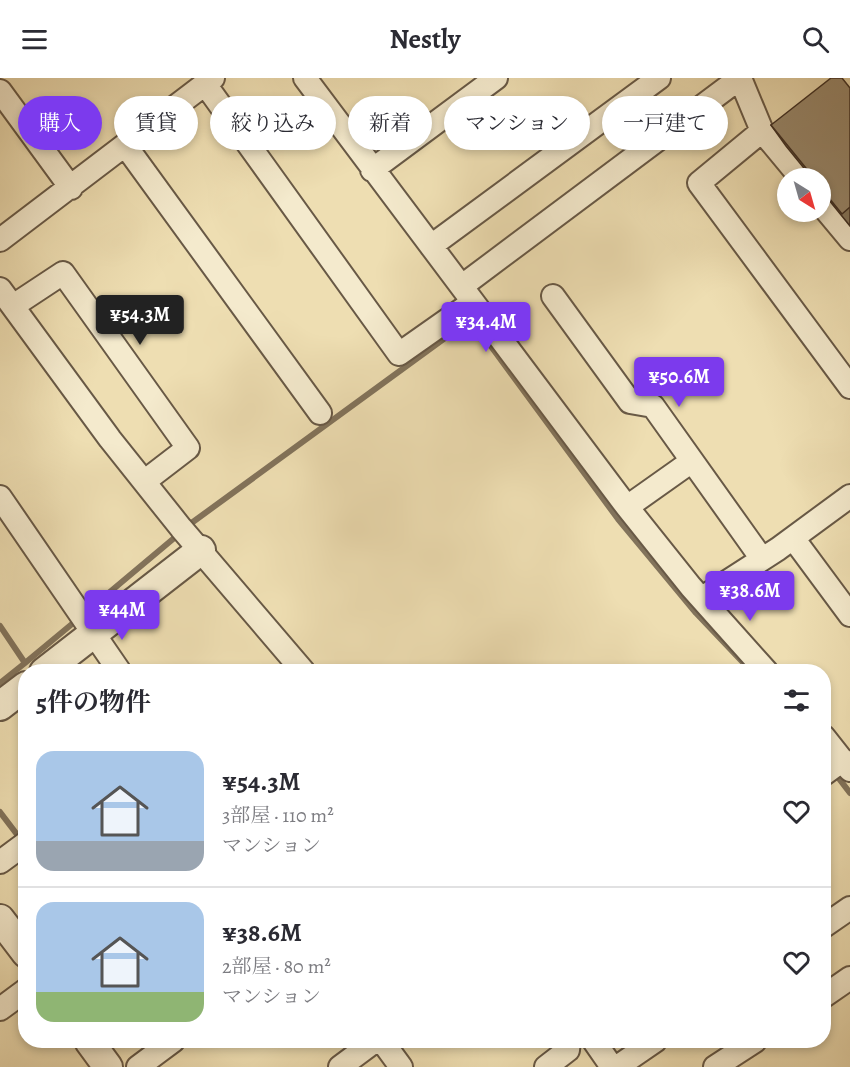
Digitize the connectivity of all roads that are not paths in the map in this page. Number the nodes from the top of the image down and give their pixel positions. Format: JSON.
{"nodes":[{"id":1,"x":305,"y":78,"type":"edge"},
{"id":2,"x":496,"y":78,"type":"edge"},
{"id":3,"x":659,"y":78,"type":"edge"},
{"id":4,"x":740,"y":78,"type":"edge"},
{"id":5,"x":197,"y":83,"type":"edge"},
{"id":6,"x":0,"y":91,"type":"edge"},
{"id":7,"x":182,"y":96,"type":"edge"},
{"id":8,"x":762,"y":131,"type":"junction"},
{"id":9,"x":118,"y":150,"type":"edge"},
{"id":10,"x":128,"y":150,"type":"edge"},
{"id":11,"x":793,"y":168,"type":"edge"},
{"id":12,"x":372,"y":170,"type":"junction"},
{"id":13,"x":71,"y":188,"type":"junction"},
{"id":14,"x":831,"y":216,"type":"edge"},
{"id":15,"x":850,"y":239,"type":"edge"},
{"id":16,"x":0,"y":240,"type":"edge"},
{"id":17,"x":430,"y":246,"type":"junction"},
{"id":18,"x":467,"y":294,"type":"junction"},
{"id":19,"x":553,"y":296,"type":"dead end"},
{"id":20,"x":6,"y":298,"type":"edge"},
{"id":21,"x":850,"y":387,"type":"edge"},
{"id":22,"x":320,"y":413,"type":"dead end"},
{"id":23,"x":692,"y":462,"type":"junction"},
{"id":24,"x":145,"y":481,"type":"junction"},
{"id":25,"x":850,"y":496,"type":"edge"},
{"id":26,"x":0,"y":497,"type":"edge"},
{"id":27,"x":627,"y":507,"type":"junction"},
{"id":28,"x":189,"y":538,"type":"junction"},
{"id":29,"x":794,"y":538,"type":"junction"},
{"id":30,"x":762,"y":559,"type":"junction"},
{"id":31,"x":702,"y":598,"type":"junction"},
{"id":32,"x":850,"y":615,"type":"edge"},
{"id":33,"x":84,"y":623,"type":"junction"},
{"id":34,"x":51,"y":664,"type":"edge"},
{"id":35,"x":114,"y":664,"type":"edge"},
{"id":36,"x":297,"y":664,"type":"edge"},
{"id":37,"x":759,"y":664,"type":"edge"},
{"id":38,"x":18,"y":692,"type":"edge"},
{"id":39,"x":0,"y":706,"type":"edge"},
{"id":40,"x":18,"y":849,"type":"edge"},
{"id":41,"x":0,"y":862,"type":"edge"},
{"id":42,"x":850,"y":908,"type":"edge"},
{"id":43,"x":0,"y":919,"type":"edge"},
{"id":44,"x":831,"y":921,"type":"edge"},
{"id":45,"x":18,"y":943,"type":"edge"},
{"id":46,"x":850,"y":978,"type":"edge"},
{"id":47,"x":831,"y":991,"type":"edge"},
{"id":48,"x":18,"y":996,"type":"edge"},
{"id":49,"x":0,"y":1009,"type":"edge"},
{"id":50,"x":94,"y":1048,"type":"edge"},
{"id":51,"x":164,"y":1048,"type":"edge"},
{"id":52,"x":366,"y":1048,"type":"edge"},
{"id":53,"x":387,"y":1048,"type":"edge"},
{"id":54,"x":568,"y":1048,"type":"edge"},
{"id":55,"x":599,"y":1048,"type":"edge"},
{"id":56,"x":645,"y":1048,"type":"edge"},
{"id":57,"x":744,"y":1048,"type":"edge"},
{"id":58,"x":108,"y":1067,"type":"edge"},
{"id":59,"x":138,"y":1067,"type":"edge"},
{"id":60,"x":340,"y":1067,"type":"edge"},
{"id":61,"x":401,"y":1067,"type":"edge"},
{"id":62,"x":546,"y":1067,"type":"edge"},
{"id":63,"x":612,"y":1067,"type":"edge"},
{"id":64,"x":617,"y":1067,"type":"edge"},
{"id":65,"x":715,"y":1067,"type":"edge"}],
"edges":[{"from":1,"to":12,"type":"street"},
{"from":2,"to":12,"type":"street"},
{"from":3,"to":17,"type":"street"},
{"from":4,"to":8,"type":"street"},
{"from":4,"to":18,"type":"street"},
{"from":5,"to":7,"type":"street"},
{"from":5,"to":18,"type":"street"},
{"from":6,"to":13,"type":"street"},
{"from":8,"to":11,"type":"street"},
{"from":8,"to":21,"type":"street"},
{"from":9,"to":13,"type":"street"},
{"from":10,"to":22,"type":"street"},
{"from":12,"to":17,"type":"street"},
{"from":13,"to":16,"type":"street"},
{"from":14,"to":15,"type":"street"},
{"from":17,"to":18,"type":"street"},
{"from":18,"to":27,"type":"street"},
{"from":19,"to":23,"type":"street"},
{"from":20,"to":24,"type":"street"},
{"from":20,"to":24,"type":"street"},
{"from":23,"to":27,"type":"street"},
{"from":23,"to":30,"type":"street"},
{"from":24,"to":28,"type":"street"},
{"from":25,"to":29,"type":"street"},
{"from":26,"to":33,"type":"street"},
{"from":27,"to":31,"type":"street"},
{"from":28,"to":33,"type":"street"},
{"from":28,"to":36,"type":"street"},
{"from":29,"to":30,"type":"street"},
{"from":29,"to":32,"type":"street"},
{"from":30,"to":31,"type":"street"},
{"from":31,"to":37,"type":"street"},
{"from":33,"to":34,"type":"street"},
{"from":33,"to":35,"type":"street"},
{"from":38,"to":39,"type":"street"},
{"from":40,"to":41,"type":"street"},
{"from":42,"to":44,"type":"street"},
{"from":43,"to":45,"type":"street"},
{"from":46,"to":47,"type":"street"},
{"from":48,"to":49,"type":"street"},
{"from":50,"to":58,"type":"street"},
{"from":51,"to":59,"type":"street"},
{"from":52,"to":60,"type":"street"},
{"from":53,"to":61,"type":"street"},
{"from":54,"to":62,"type":"street"},
{"from":55,"to":63,"type":"street"},
{"from":56,"to":64,"type":"street"},
{"from":57,"to":65,"type":"street"}]}
